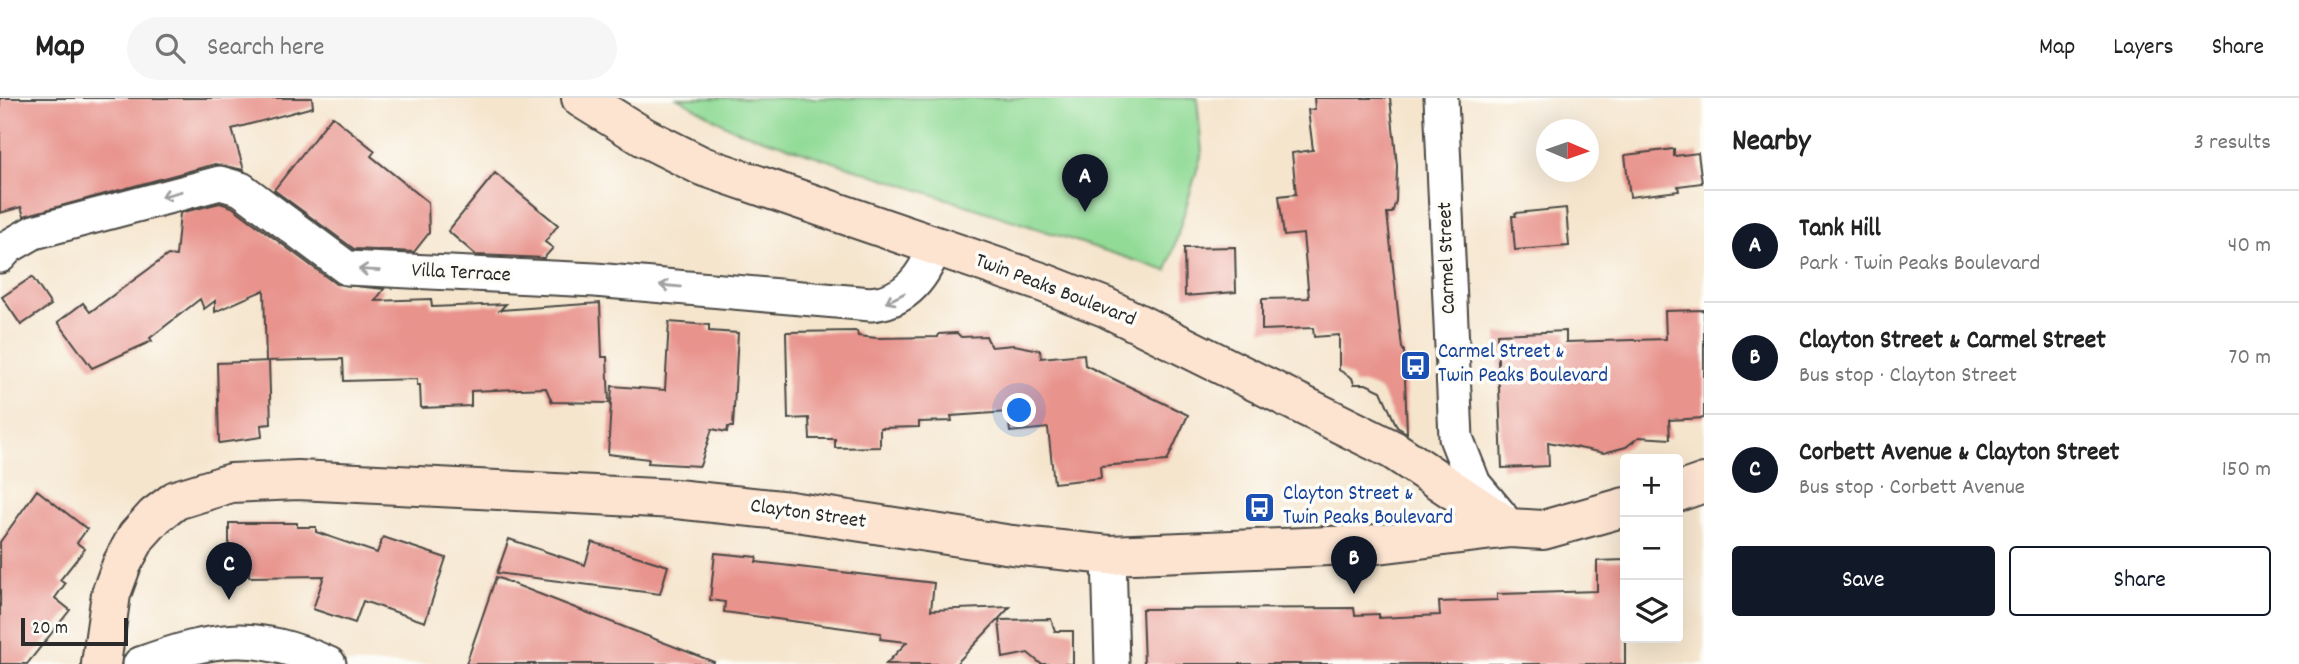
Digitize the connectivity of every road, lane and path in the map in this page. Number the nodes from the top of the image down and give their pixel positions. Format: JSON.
{"nodes":[{"id":1,"x":581,"y":98,"type":"edge"},
{"id":2,"x":1441,"y":98,"type":"edge"},
{"id":3,"x":935,"y":246,"type":"junction"},
{"id":4,"x":0,"y":256,"type":"edge"},
{"id":5,"x":1704,"y":483,"type":"edge"},
{"id":6,"x":1683,"y":490,"type":"edge"},
{"id":7,"x":1620,"y":508,"type":"edge"},
{"id":8,"x":1510,"y":528,"type":"junction"},
{"id":9,"x":1109,"y":555,"type":"junction"},
{"id":10,"x":101,"y":664,"type":"edge"},
{"id":11,"x":140,"y":664,"type":"edge"},
{"id":12,"x":329,"y":664,"type":"edge"},
{"id":13,"x":1112,"y":664,"type":"edge"}],
"edges":[{"from":1,"to":3,"type":"main road","name":"Twin Peaks Boulevard"},
{"from":2,"to":8,"type":"street","name":"Carmel Street"},
{"from":3,"to":4,"type":"street","name":"Villa Terrace","one_way":true},
{"from":3,"to":8,"type":"main road","name":"Twin Peaks Boulevard"},
{"from":5,"to":6,"type":"main road"},
{"from":7,"to":8,"type":"main road","name":"Clayton Street"},
{"from":8,"to":9,"type":"main road","name":"Clayton Street"},
{"from":9,"to":10,"type":"main road","name":"Clayton Street"},
{"from":9,"to":13,"type":"street"},
{"from":11,"to":12,"type":"street"}]}
